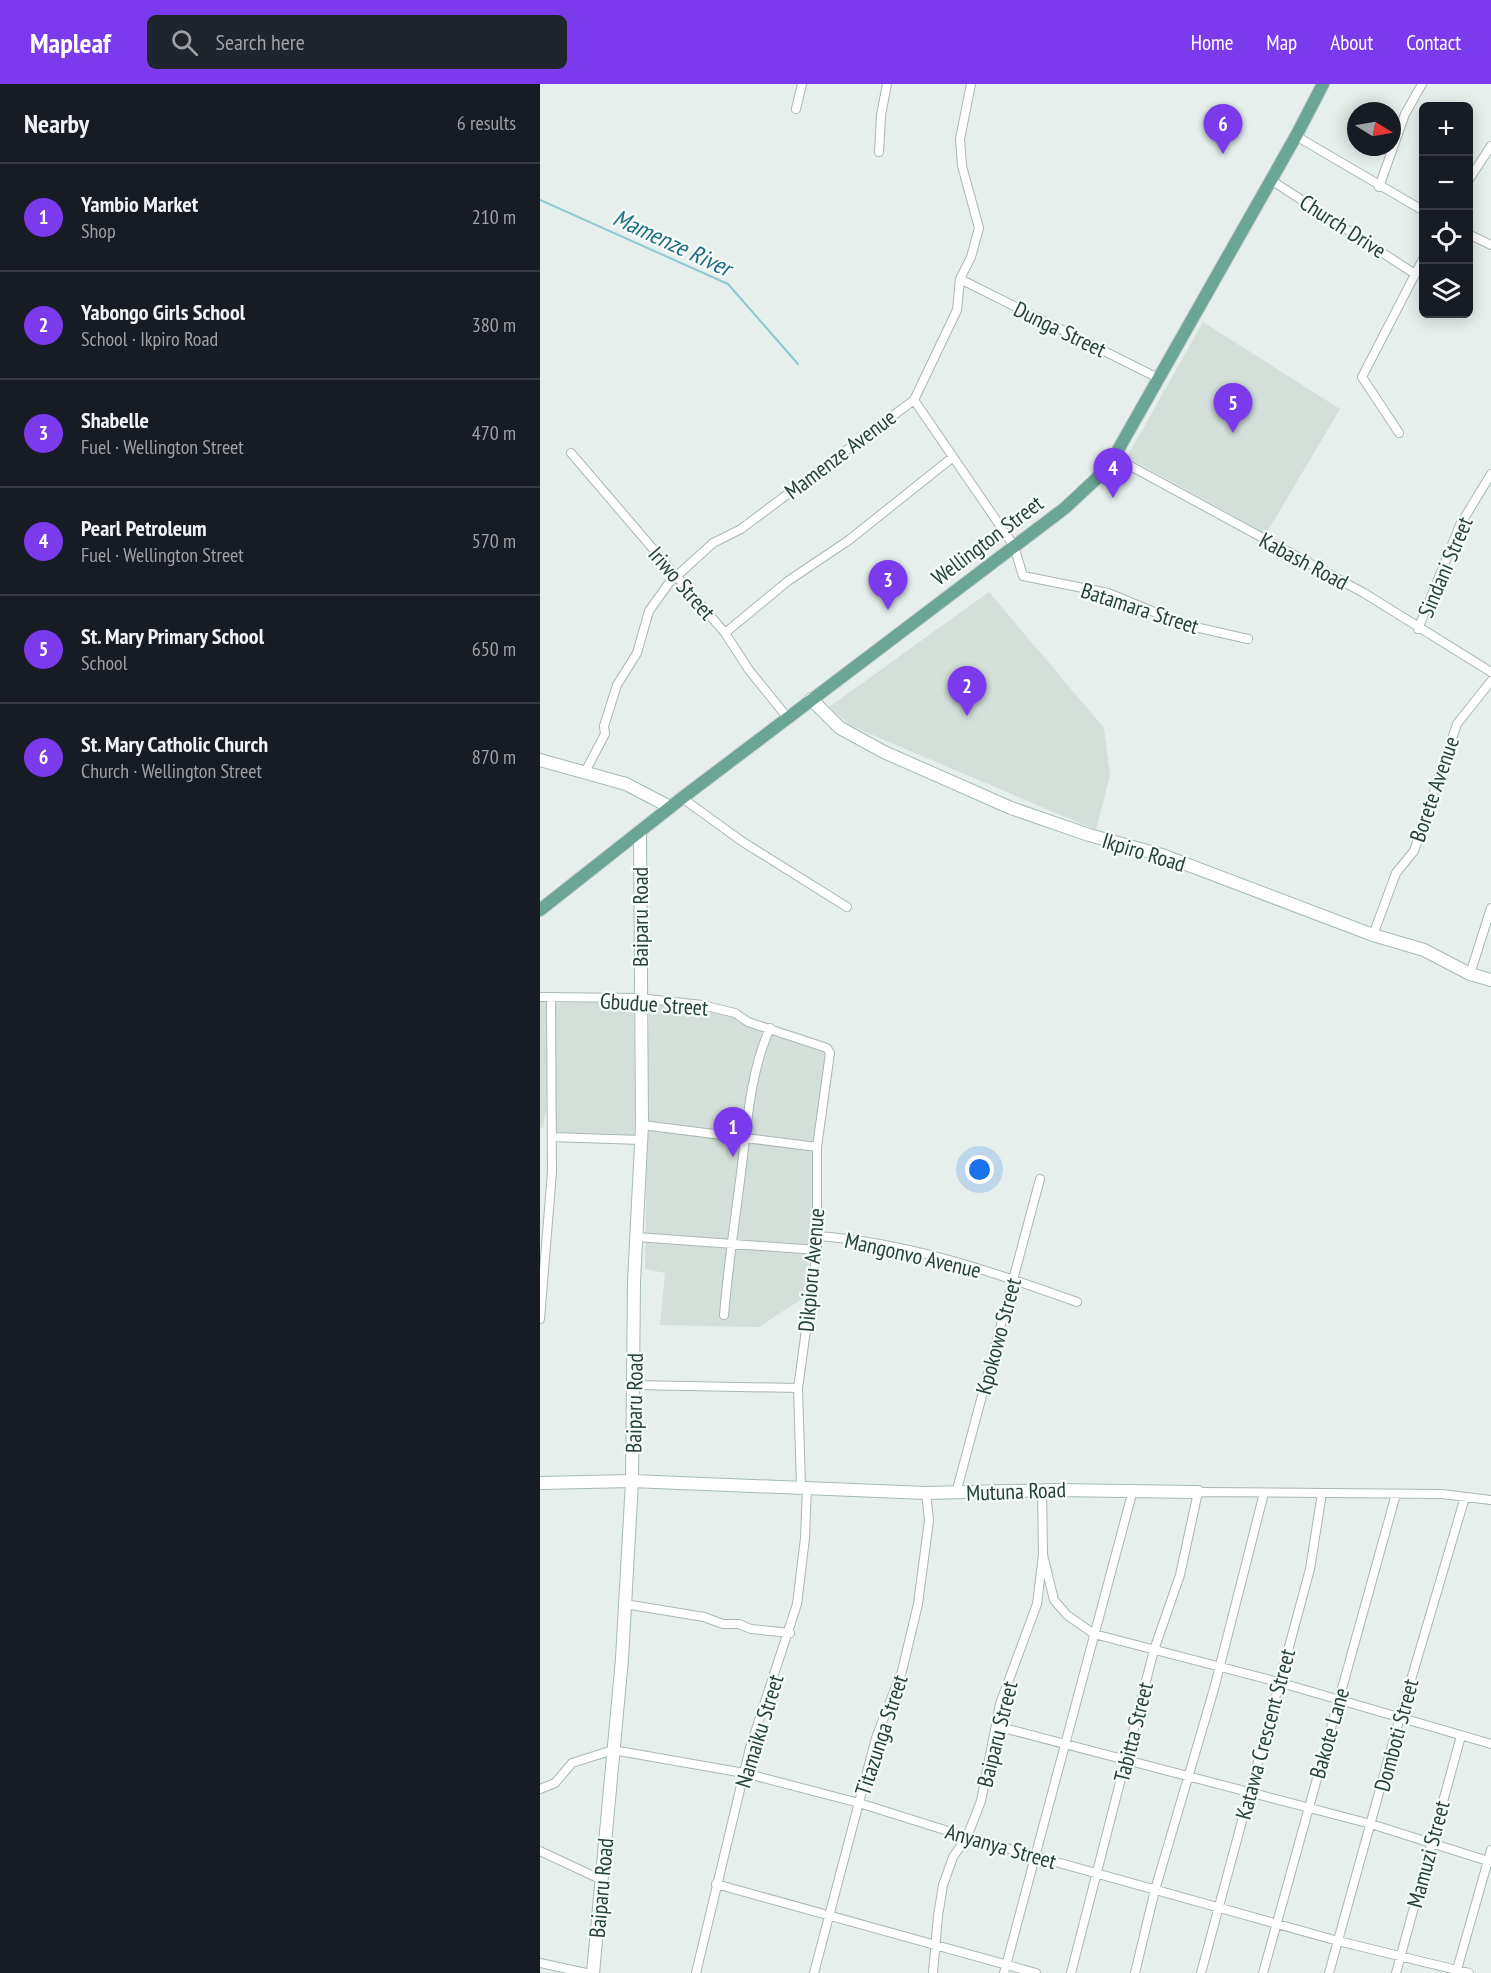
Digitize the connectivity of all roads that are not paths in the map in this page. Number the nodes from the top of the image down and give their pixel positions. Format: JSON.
{"nodes":[{"id":1,"x":802,"y":84,"type":"edge"},
{"id":2,"x":886,"y":84,"type":"edge"},
{"id":3,"x":971,"y":84,"type":"edge"},
{"id":4,"x":1323,"y":84,"type":"edge"},
{"id":5,"x":1422,"y":84,"type":"edge"},
{"id":6,"x":796,"y":109,"type":"dead end"},
{"id":7,"x":1296,"y":136,"type":"junction"},
{"id":8,"x":1491,"y":146,"type":"edge"},
{"id":9,"x":879,"y":152,"type":"dead end"},
{"id":10,"x":1473,"y":173,"type":"edge"},
{"id":11,"x":1271,"y":180,"type":"junction"},
{"id":12,"x":1379,"y":187,"type":"junction"},
{"id":13,"x":1422,"y":210,"type":"edge"},
{"id":14,"x":1473,"y":237,"type":"edge"},
{"id":15,"x":1491,"y":246,"type":"edge"},
{"id":16,"x":1420,"y":264,"type":"edge"},
{"id":17,"x":1414,"y":274,"type":"junction"},
{"id":18,"x":960,"y":279,"type":"junction"},
{"id":19,"x":1160,"y":379,"type":"junction"},
{"id":20,"x":914,"y":400,"type":"junction"},
{"id":21,"x":1399,"y":433,"type":"dead end"},
{"id":22,"x":571,"y":453,"type":"dead end"},
{"id":23,"x":953,"y":457,"type":"junction"},
{"id":24,"x":1114,"y":458,"type":"junction"},
{"id":25,"x":1491,"y":474,"type":"edge"},
{"id":26,"x":1014,"y":546,"type":"junction"},
{"id":27,"x":677,"y":576,"type":"junction"},
{"id":28,"x":1418,"y":629,"type":"junction"},
{"id":29,"x":725,"y":633,"type":"junction"},
{"id":30,"x":1248,"y":639,"type":"dead end"},
{"id":31,"x":1491,"y":672,"type":"edge"},
{"id":32,"x":1491,"y":681,"type":"edge"},
{"id":33,"x":811,"y":699,"type":"junction"},
{"id":34,"x":787,"y":717,"type":"junction"},
{"id":35,"x":540,"y":760,"type":"edge"},
{"id":36,"x":585,"y":772,"type":"junction"},
{"id":37,"x":682,"y":798,"type":"junction"},
{"id":38,"x":670,"y":807,"type":"junction"},
{"id":39,"x":640,"y":832,"type":"junction"},
{"id":40,"x":847,"y":907,"type":"dead end"},
{"id":41,"x":1491,"y":908,"type":"edge"},
{"id":42,"x":540,"y":910,"type":"edge"},
{"id":43,"x":1373,"y":935,"type":"junction"},
{"id":44,"x":1470,"y":974,"type":"junction"},
{"id":45,"x":1491,"y":980,"type":"edge"},
{"id":46,"x":540,"y":997,"type":"edge"},
{"id":47,"x":551,"y":997,"type":"junction"},
{"id":48,"x":639,"y":998,"type":"junction"},
{"id":49,"x":770,"y":1028,"type":"junction"},
{"id":50,"x":830,"y":1053,"type":"joint"},
{"id":51,"x":642,"y":1125,"type":"junction"},
{"id":52,"x":540,"y":1129,"type":"edge"},
{"id":53,"x":552,"y":1133,"type":"junction"},
{"id":54,"x":746,"y":1138,"type":"junction"},
{"id":55,"x":641,"y":1140,"type":"junction"},
{"id":56,"x":817,"y":1148,"type":"junction"},
{"id":57,"x":1040,"y":1179,"type":"dead end"},
{"id":58,"x":817,"y":1236,"type":"junction"},
{"id":59,"x":637,"y":1237,"type":"junction"},
{"id":60,"x":730,"y":1245,"type":"junction"},
{"id":61,"x":816,"y":1250,"type":"junction"},
{"id":62,"x":1013,"y":1279,"type":"junction"},
{"id":63,"x":1077,"y":1302,"type":"dead end"},
{"id":64,"x":724,"y":1315,"type":"dead end"},
{"id":65,"x":540,"y":1319,"type":"edge"},
{"id":66,"x":634,"y":1385,"type":"junction"},
{"id":67,"x":798,"y":1388,"type":"junction"},
{"id":68,"x":632,"y":1481,"type":"junction"},
{"id":69,"x":540,"y":1483,"type":"edge"},
{"id":70,"x":804,"y":1487,"type":"junction"},
{"id":71,"x":1042,"y":1490,"type":"junction"},
{"id":72,"x":1133,"y":1490,"type":"junction"},
{"id":73,"x":1198,"y":1492,"type":"junction"},
{"id":74,"x":926,"y":1493,"type":"junction"},
{"id":75,"x":956,"y":1493,"type":"junction"},
{"id":76,"x":1322,"y":1493,"type":"junction"},
{"id":77,"x":1264,"y":1494,"type":"junction"},
{"id":78,"x":1396,"y":1494,"type":"junction"},
{"id":79,"x":1465,"y":1497,"type":"junction"},
{"id":80,"x":1491,"y":1500,"type":"edge"},
{"id":81,"x":1043,"y":1555,"type":"junction"},
{"id":82,"x":625,"y":1604,"type":"junction"},
{"id":83,"x":790,"y":1633,"type":"junction"},
{"id":84,"x":1094,"y":1634,"type":"junction"},
{"id":85,"x":1154,"y":1650,"type":"junction"},
{"id":86,"x":1220,"y":1667,"type":"junction"},
{"id":87,"x":1278,"y":1682,"type":"junction"},
{"id":88,"x":1339,"y":1699,"type":"junction"},
{"id":89,"x":1400,"y":1717,"type":"junction"},
{"id":90,"x":996,"y":1726,"type":"junction"},
{"id":91,"x":1461,"y":1736,"type":"junction"},
{"id":92,"x":1067,"y":1743,"type":"junction"},
{"id":93,"x":1491,"y":1744,"type":"edge"},
{"id":94,"x":613,"y":1750,"type":"junction"},
{"id":95,"x":1126,"y":1759,"type":"junction"},
{"id":96,"x":744,"y":1773,"type":"junction"},
{"id":97,"x":1189,"y":1775,"type":"junction"},
{"id":98,"x":540,"y":1789,"type":"edge"},
{"id":99,"x":1249,"y":1791,"type":"junction"},
{"id":100,"x":859,"y":1803,"type":"junction"},
{"id":101,"x":1309,"y":1807,"type":"junction"},
{"id":102,"x":1371,"y":1824,"type":"junction"},
{"id":103,"x":967,"y":1837,"type":"junction"},
{"id":104,"x":1431,"y":1843,"type":"junction"},
{"id":105,"x":1491,"y":1850,"type":"edge"},
{"id":106,"x":540,"y":1851,"type":"edge"},
{"id":107,"x":1036,"y":1857,"type":"junction"},
{"id":108,"x":1490,"y":1861,"type":"edge"},
{"id":109,"x":1098,"y":1874,"type":"junction"},
{"id":110,"x":602,"y":1880,"type":"junction"},
{"id":111,"x":716,"y":1884,"type":"junction"},
{"id":112,"x":1155,"y":1890,"type":"junction"},
{"id":113,"x":1219,"y":1906,"type":"junction"},
{"id":114,"x":830,"y":1916,"type":"junction"},
{"id":115,"x":1277,"y":1922,"type":"junction"},
{"id":116,"x":1338,"y":1941,"type":"junction"},
{"id":117,"x":936,"y":1946,"type":"junction"},
{"id":118,"x":1400,"y":1956,"type":"junction"},
{"id":119,"x":540,"y":1963,"type":"edge"},
{"id":120,"x":1005,"y":1969,"type":"edge"},
{"id":121,"x":1457,"y":1971,"type":"edge"},
{"id":122,"x":586,"y":1973,"type":"edge"},
{"id":123,"x":593,"y":1973,"type":"edge"},
{"id":124,"x":696,"y":1973,"type":"edge"},
{"id":125,"x":814,"y":1973,"type":"edge"},
{"id":126,"x":933,"y":1973,"type":"edge"},
{"id":127,"x":1036,"y":1973,"type":"edge"},
{"id":128,"x":1071,"y":1973,"type":"edge"},
{"id":129,"x":1135,"y":1973,"type":"edge"},
{"id":130,"x":1201,"y":1973,"type":"edge"},
{"id":131,"x":1263,"y":1973,"type":"edge"},
{"id":132,"x":1329,"y":1973,"type":"edge"},
{"id":133,"x":1396,"y":1973,"type":"edge"},
{"id":134,"x":1470,"y":1973,"type":"edge"}],
"edges":[{"from":1,"to":6,"type":"street"},
{"from":2,"to":9,"type":"street"},
{"from":3,"to":18,"type":"street","name":"Mamenze Avenue"},
{"from":4,"to":7,"type":"main road","name":"Wellington Street"},
{"from":5,"to":12,"type":"street"},
{"from":7,"to":11,"type":"main road","name":"Wellington Street"},
{"from":7,"to":12,"type":"street"},
{"from":8,"to":10,"type":"street"},
{"from":11,"to":17,"type":"street","name":"Church Drive"},
{"from":11,"to":19,"type":"main road","name":"Wellington Street"},
{"from":12,"to":13,"type":"street"},
{"from":14,"to":15,"type":"street"},
{"from":16,"to":17,"type":"street"},
{"from":17,"to":21,"type":"street"},
{"from":18,"to":19,"type":"street","name":"Dunga Street"},
{"from":18,"to":20,"type":"street","name":"Mamenze Avenue"},
{"from":19,"to":24,"type":"main road","name":"Wellington Street"},
{"from":20,"to":23,"type":"street","name":"Batamara Street"},
{"from":20,"to":27,"type":"street","name":"Mamenze Avenue"},
{"from":22,"to":27,"type":"street","name":"Iriwo Street"},
{"from":23,"to":26,"type":"street","name":"Batamara Street"},
{"from":23,"to":29,"type":"street"},
{"from":24,"to":26,"type":"main road","name":"Wellington Street"},
{"from":24,"to":28,"type":"street","name":"Kabash Road"},
{"from":25,"to":28,"type":"street","name":"Sindani Street"},
{"from":26,"to":30,"type":"street","name":"Batamara Street"},
{"from":26,"to":33,"type":"main road","name":"Wellington Street"},
{"from":27,"to":29,"type":"street","name":"Iriwo Street"},
{"from":27,"to":36,"type":"street","name":"Mamenze Avenue"},
{"from":28,"to":31,"type":"street","name":"Kabash Road"},
{"from":29,"to":34,"type":"street","name":"Iriwo Street"},
{"from":32,"to":43,"type":"street","name":"Borete Avenue"},
{"from":33,"to":34,"type":"main road","name":"Wellington Street"},
{"from":33,"to":43,"type":"street","name":"Ikpiro Road"},
{"from":34,"to":37,"type":"main road","name":"Wellington Street"},
{"from":35,"to":36,"type":"street"},
{"from":36,"to":38,"type":"street"},
{"from":37,"to":38,"type":"main road","name":"Wellington Street"},
{"from":37,"to":40,"type":"street"},
{"from":38,"to":39,"type":"main road","name":"Wellington Street"},
{"from":39,"to":42,"type":"main road","name":"Wellington Street"},
{"from":39,"to":48,"type":"street","name":"Baiparu Road"},
{"from":41,"to":44,"type":"street"},
{"from":43,"to":44,"type":"street","name":"Ikpiro Road"},
{"from":44,"to":45,"type":"street","name":"Ikpiro Road"},
{"from":46,"to":47,"type":"street","name":"Gbudue Street"},
{"from":47,"to":48,"type":"street","name":"Gbudue Street"},
{"from":47,"to":53,"type":"street"},
{"from":48,"to":49,"type":"street","name":"Gbudue Street"},
{"from":48,"to":51,"type":"street","name":"Baiparu Road"},
{"from":49,"to":50,"type":"street","name":"Gbudue Street"},
{"from":49,"to":54,"type":"street"},
{"from":50,"to":56,"type":"street","name":"Dikpioru Avenue"},
{"from":51,"to":54,"type":"street"},
{"from":51,"to":55,"type":"street","name":"Baiparu Road"},
{"from":52,"to":53,"type":"street"},
{"from":53,"to":55,"type":"street"},
{"from":53,"to":65,"type":"street"},
{"from":54,"to":56,"type":"street"},
{"from":54,"to":60,"type":"street"},
{"from":55,"to":59,"type":"street","name":"Baiparu Road"},
{"from":56,"to":58,"type":"street","name":"Dikpioru Avenue"},
{"from":57,"to":62,"type":"street","name":"Kpokowo Street"},
{"from":58,"to":61,"type":"street","name":"Dikpioru Avenue"},
{"from":58,"to":62,"type":"street","name":"Mangonvo Avenue"},
{"from":59,"to":60,"type":"street","name":"Mangonvo Avenue"},
{"from":59,"to":66,"type":"street","name":"Baiparu Road"},
{"from":60,"to":61,"type":"street","name":"Mangonvo Avenue"},
{"from":60,"to":64,"type":"street"},
{"from":61,"to":67,"type":"street","name":"Dikpioru Avenue"},
{"from":62,"to":63,"type":"street","name":"Mangonvo Avenue"},
{"from":62,"to":75,"type":"street","name":"Kpokowo Street"},
{"from":66,"to":67,"type":"street"},
{"from":66,"to":68,"type":"street","name":"Baiparu Road"},
{"from":67,"to":70,"type":"street","name":"Dikpioru Avenue"},
{"from":68,"to":69,"type":"street","name":"Mutuna Road"},
{"from":68,"to":70,"type":"street","name":"Mutuna Road"},
{"from":68,"to":82,"type":"street","name":"Baiparu Road"},
{"from":70,"to":74,"type":"street","name":"Mutuna Road"},
{"from":70,"to":83,"type":"street","name":"Namaiku Street"},
{"from":71,"to":72,"type":"street","name":"Mutuna Road"},
{"from":71,"to":75,"type":"street","name":"Mutuna Road"},
{"from":71,"to":81,"type":"street","name":"Baiparu Street"},
{"from":72,"to":73,"type":"street","name":"Mutuna Road"},
{"from":72,"to":84,"type":"street"},
{"from":73,"to":77,"type":"street","name":"Mutuna Road"},
{"from":73,"to":85,"type":"street","name":"Tabitta Street"},
{"from":74,"to":75,"type":"street","name":"Mutuna Road"},
{"from":74,"to":100,"type":"street","name":"Titazunga Street"},
{"from":76,"to":77,"type":"street","name":"Mutuna Road"},
{"from":76,"to":78,"type":"street","name":"Mutuna Road"},
{"from":76,"to":87,"type":"street","name":"Katawa Crescent Street"},
{"from":77,"to":86,"type":"street"},
{"from":78,"to":79,"type":"street","name":"Mutuna Road"},
{"from":78,"to":88,"type":"street","name":"Bakote Lane"},
{"from":79,"to":80,"type":"street","name":"Mutuna Road"},
{"from":79,"to":89,"type":"street","name":"Domboti Street"},
{"from":81,"to":84,"type":"street"},
{"from":81,"to":90,"type":"street","name":"Baiparu Street"},
{"from":82,"to":83,"type":"street"},
{"from":82,"to":94,"type":"street","name":"Baiparu Road"},
{"from":83,"to":96,"type":"street","name":"Namaiku Street"},
{"from":84,"to":85,"type":"street"},
{"from":84,"to":92,"type":"street"},
{"from":85,"to":86,"type":"street"},
{"from":85,"to":95,"type":"street","name":"Tabitta Street"},
{"from":86,"to":87,"type":"street"},
{"from":86,"to":97,"type":"street"},
{"from":87,"to":88,"type":"street"},
{"from":87,"to":99,"type":"street","name":"Katawa Crescent Street"},
{"from":88,"to":89,"type":"street"},
{"from":88,"to":101,"type":"street","name":"Bakote Lane"},
{"from":89,"to":91,"type":"street"},
{"from":89,"to":102,"type":"street","name":"Domboti Street"},
{"from":90,"to":92,"type":"street"},
{"from":90,"to":103,"type":"street","name":"Baiparu Street"},
{"from":91,"to":93,"type":"street"},
{"from":91,"to":104,"type":"street","name":"Mamuzi Street"},
{"from":92,"to":95,"type":"street"},
{"from":92,"to":107,"type":"street"},
{"from":94,"to":96,"type":"street","name":"Anyanya Street"},
{"from":94,"to":98,"type":"street","name":"Anyanya Street"},
{"from":94,"to":110,"type":"street","name":"Baiparu Road"},
{"from":95,"to":97,"type":"street"},
{"from":95,"to":109,"type":"street","name":"Tabitta Street"},
{"from":96,"to":100,"type":"street","name":"Anyanya Street"},
{"from":96,"to":111,"type":"street","name":"Namaiku Street"},
{"from":97,"to":99,"type":"street"},
{"from":97,"to":112,"type":"street"},
{"from":99,"to":101,"type":"street"},
{"from":99,"to":113,"type":"street","name":"Katawa Crescent Street"},
{"from":100,"to":103,"type":"street","name":"Anyanya Street"},
{"from":100,"to":114,"type":"street","name":"Titazunga Street"},
{"from":101,"to":102,"type":"street"},
{"from":101,"to":115,"type":"street","name":"Bakote Lane"},
{"from":102,"to":104,"type":"street"},
{"from":102,"to":116,"type":"street","name":"Domboti Street"},
{"from":103,"to":107,"type":"street","name":"Anyanya Street"},
{"from":103,"to":117,"type":"street","name":"Baiparu Street"},
{"from":104,"to":108,"type":"street"},
{"from":104,"to":118,"type":"street","name":"Mamuzi Street"},
{"from":105,"to":108,"type":"street"},
{"from":106,"to":110,"type":"street"},
{"from":107,"to":109,"type":"street","name":"Anyanya Street"},
{"from":107,"to":120,"type":"street"},
{"from":108,"to":121,"type":"street"},
{"from":109,"to":112,"type":"street","name":"Anyanya Street"},
{"from":109,"to":128,"type":"street","name":"Tabitta Street"},
{"from":110,"to":123,"type":"street","name":"Baiparu Road"},
{"from":111,"to":114,"type":"street"},
{"from":111,"to":124,"type":"street","name":"Namaiku Street"},
{"from":112,"to":113,"type":"street","name":"Anyanya Street"},
{"from":112,"to":129,"type":"street"},
{"from":113,"to":115,"type":"street","name":"Anyanya Street"},
{"from":113,"to":130,"type":"street","name":"Katawa Crescent Street"},
{"from":114,"to":117,"type":"street"},
{"from":114,"to":125,"type":"street","name":"Titazunga Street"},
{"from":115,"to":116,"type":"street","name":"Anyanya Street"},
{"from":115,"to":131,"type":"street","name":"Bakote Lane"},
{"from":116,"to":118,"type":"street","name":"Anyanya Street"},
{"from":116,"to":132,"type":"street","name":"Domboti Street"},
{"from":117,"to":120,"type":"street"},
{"from":117,"to":126,"type":"street","name":"Baiparu Street"},
{"from":118,"to":121,"type":"street","name":"Anyanya Street"},
{"from":118,"to":133,"type":"street","name":"Mamuzi Street"},
{"from":119,"to":122,"type":"street"},
{"from":120,"to":127,"type":"street"},
{"from":121,"to":134,"type":"street","name":"Anyanya Street"}]}
